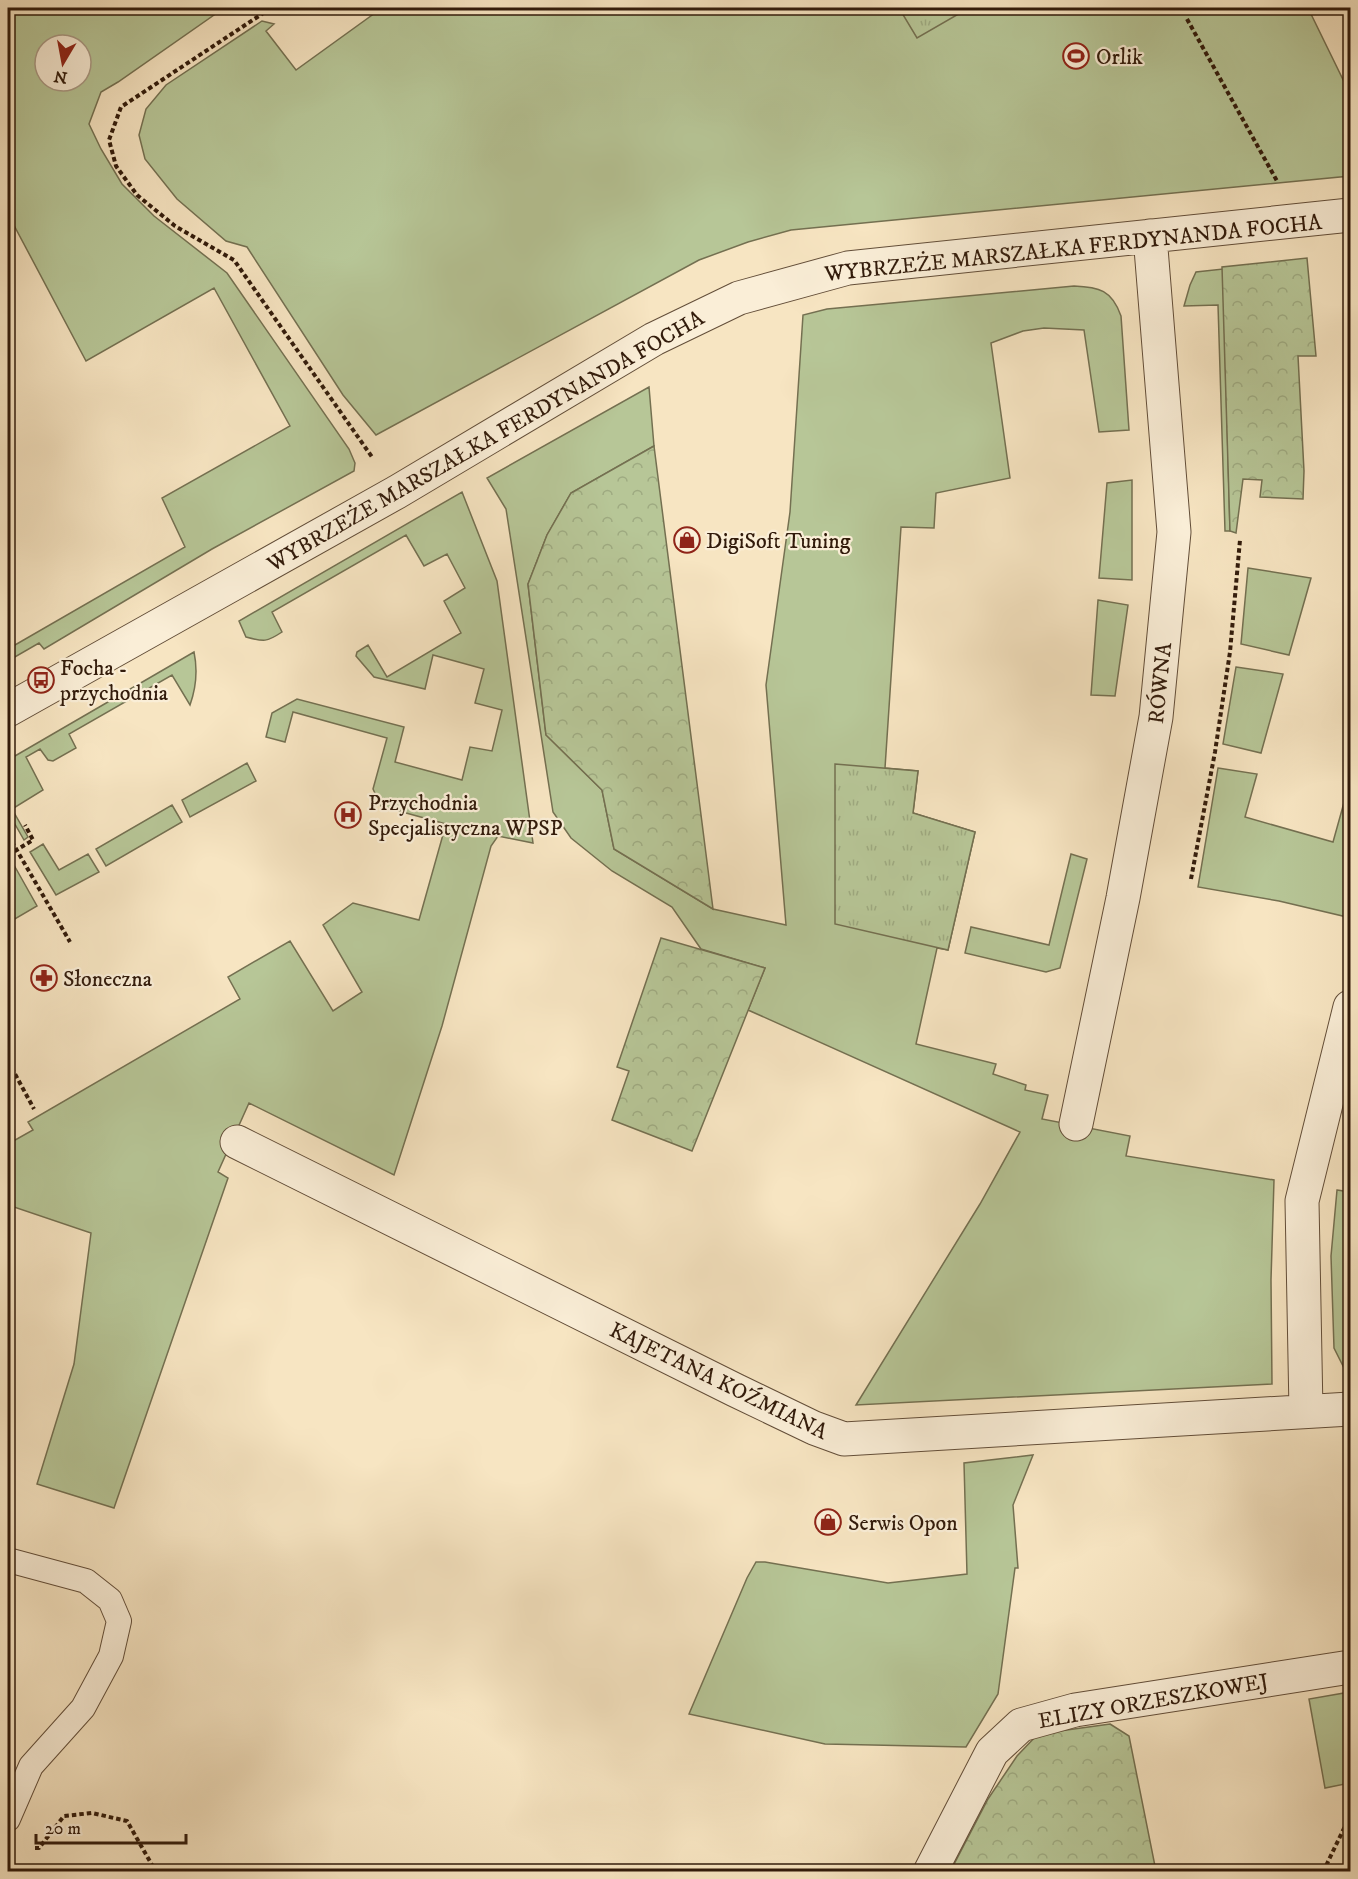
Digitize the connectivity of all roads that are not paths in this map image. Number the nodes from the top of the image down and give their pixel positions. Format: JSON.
{"nodes":[{"id":1,"x":1350,"y":215,"type":"edge"},
{"id":2,"x":1150,"y":236,"type":"junction"},
{"id":3,"x":8,"y":710,"type":"edge"},
{"id":4,"x":1350,"y":1007,"type":"edge"},
{"id":5,"x":1076,"y":1124,"type":"dead end"},
{"id":6,"x":237,"y":1142,"type":"dead end"},
{"id":7,"x":1350,"y":1409,"type":"edge"},
{"id":8,"x":1305,"y":1411,"type":"junction"},
{"id":9,"x":8,"y":1560,"type":"edge"},
{"id":10,"x":1350,"y":1667,"type":"edge"},
{"id":11,"x":8,"y":1820,"type":"edge"},
{"id":12,"x":930,"y":1872,"type":"edge"}],
"edges":[{"from":1,"to":2,"type":"street","name":"WYBRZEŻE MARSZAŁKA FERDYNANDA FOCHA"},
{"from":2,"to":3,"type":"street","name":"WYBRZEŻE MARSZAŁKA FERDYNANDA FOCHA"},
{"from":2,"to":5,"type":"street","name":"RÓWNA"},
{"from":4,"to":8,"type":"street"},
{"from":6,"to":8,"type":"street","name":"KAJETANA KOŹMIANA"},
{"from":7,"to":8,"type":"street","name":"KAJETANA KOŹMIANA"},
{"from":9,"to":11,"type":"lane"},
{"from":10,"to":12,"type":"street","name":"ELIZY ORZESZKOWEJ"}]}
